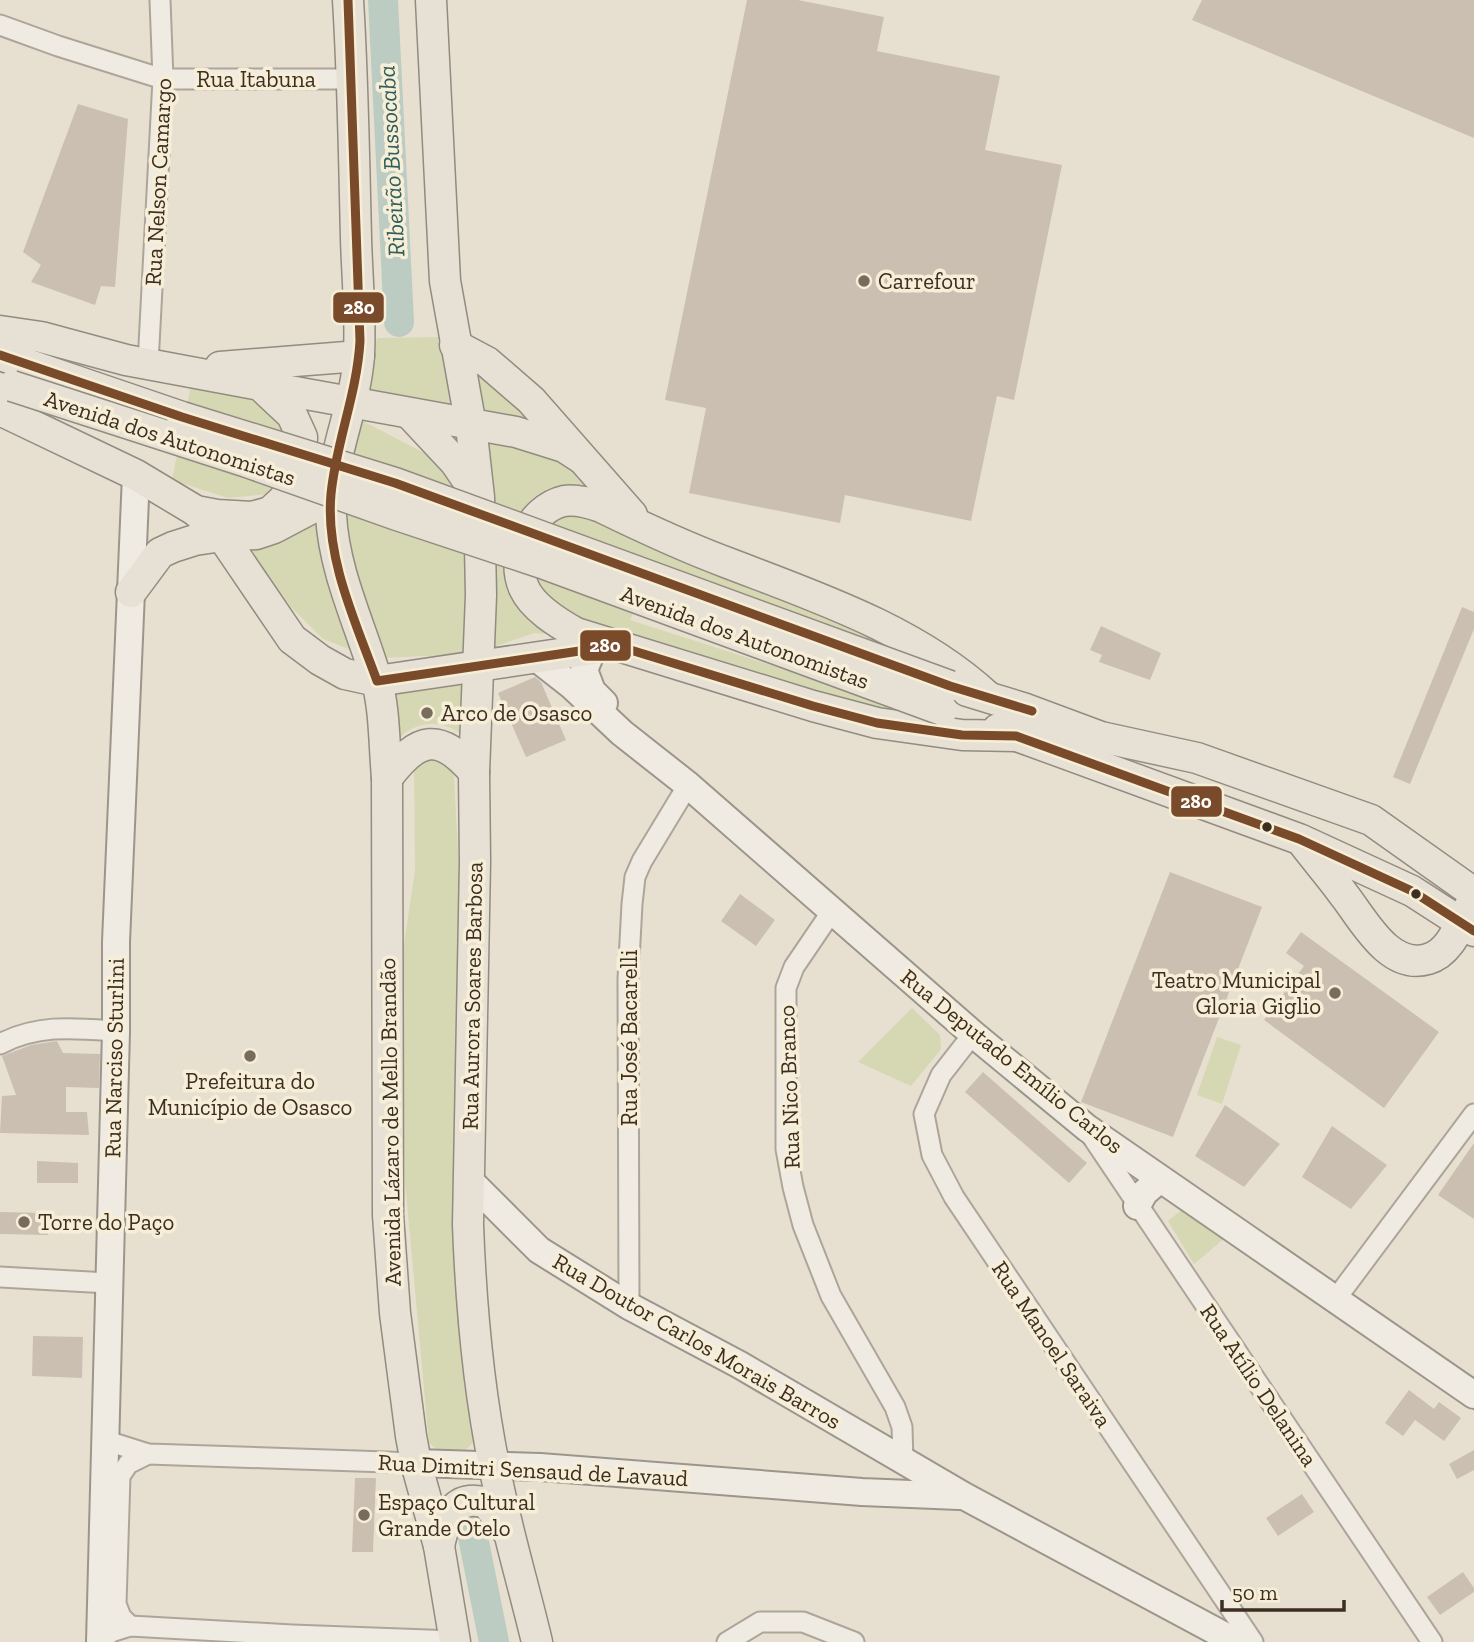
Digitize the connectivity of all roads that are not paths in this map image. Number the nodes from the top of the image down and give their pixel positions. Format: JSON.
{"nodes":[{"id":1,"x":160,"y":0,"type":"edge"},
{"id":2,"x":348,"y":0,"type":"edge"},
{"id":3,"x":431,"y":0,"type":"edge"},
{"id":4,"x":0,"y":25,"type":"edge"},
{"id":5,"x":163,"y":79,"type":"junction"},
{"id":6,"x":353,"y":79,"type":"junction"},
{"id":7,"x":0,"y":331,"type":"edge"},
{"id":8,"x":455,"y":345,"type":"junction"},
{"id":9,"x":359,"y":356,"type":"junction"},
{"id":10,"x":148,"y":365,"type":"junction"},
{"id":11,"x":185,"y":370,"type":"junction"},
{"id":12,"x":7,"y":379,"type":"edge"},
{"id":13,"x":260,"y":385,"type":"junction"},
{"id":14,"x":350,"y":403,"type":"junction"},
{"id":15,"x":411,"y":415,"type":"junction"},
{"id":16,"x":471,"y":426,"type":"junction"},
{"id":17,"x":581,"y":458,"type":"junction"},
{"id":18,"x":136,"y":475,"type":"junction"},
{"id":19,"x":479,"y":497,"type":"junction"},
{"id":20,"x":331,"y":498,"type":"junction"},
{"id":21,"x":196,"y":511,"type":"junction"},
{"id":22,"x":642,"y":526,"type":"junction"},
{"id":23,"x":222,"y":536,"type":"junction"},
{"id":24,"x":131,"y":592,"type":"junction"},
{"id":25,"x":602,"y":647,"type":"junction"},
{"id":26,"x":535,"y":657,"type":"junction"},
{"id":27,"x":479,"y":665,"type":"junction"},
{"id":28,"x":377,"y":681,"type":"junction"},
{"id":29,"x":988,"y":696,"type":"junction"},
{"id":30,"x":946,"y":698,"type":"junction"},
{"id":31,"x":1016,"y":736,"type":"junction"},
{"id":32,"x":641,"y":747,"type":"junction"},
{"id":33,"x":474,"y":772,"type":"junction"},
{"id":34,"x":387,"y":778,"type":"junction"},
{"id":35,"x":688,"y":785,"type":"junction"},
{"id":36,"x":1299,"y":839,"type":"junction"},
{"id":37,"x":1474,"y":893,"type":"edge"},
{"id":38,"x":832,"y":911,"type":"junction"},
{"id":39,"x":1470,"y":917,"type":"edge"},
{"id":40,"x":116,"y":1031,"type":"junction"},
{"id":41,"x":973,"y":1034,"type":"junction"},
{"id":42,"x":0,"y":1044,"type":"edge"},
{"id":43,"x":1474,"y":1114,"type":"edge"},
{"id":44,"x":1087,"y":1128,"type":"junction"},
{"id":45,"x":1160,"y":1178,"type":"junction"},
{"id":46,"x":469,"y":1180,"type":"junction"},
{"id":47,"x":1137,"y":1206,"type":"junction"},
{"id":48,"x":0,"y":1277,"type":"edge"},
{"id":49,"x":108,"y":1283,"type":"junction"},
{"id":50,"x":1335,"y":1300,"type":"junction"},
{"id":51,"x":629,"y":1306,"type":"junction"},
{"id":52,"x":1474,"y":1395,"type":"edge"},
{"id":53,"x":104,"y":1440,"type":"junction"},
{"id":54,"x":148,"y":1454,"type":"junction"},
{"id":55,"x":904,"y":1462,"type":"junction"},
{"id":56,"x":416,"y":1463,"type":"junction"},
{"id":57,"x":494,"y":1466,"type":"junction"},
{"id":58,"x":862,"y":1492,"type":"junction"},
{"id":59,"x":964,"y":1496,"type":"junction"},
{"id":60,"x":509,"y":1534,"type":"junction"},
{"id":61,"x":439,"y":1546,"type":"junction"},
{"id":62,"x":130,"y":1626,"type":"junction"},
{"id":63,"x":270,"y":1638,"type":"edge"},
{"id":64,"x":292,"y":1639,"type":"edge"},
{"id":65,"x":100,"y":1642,"type":"edge"},
{"id":66,"x":455,"y":1642,"type":"edge"},
{"id":67,"x":537,"y":1642,"type":"edge"},
{"id":68,"x":727,"y":1642,"type":"edge"},
{"id":69,"x":854,"y":1642,"type":"edge"},
{"id":70,"x":1236,"y":1642,"type":"edge"},
{"id":71,"x":1253,"y":1642,"type":"edge"},
{"id":72,"x":1432,"y":1642,"type":"edge"}],
"edges":[{"from":1,"to":5,"type":"street","name":"Rua Nelson Camargo"},
{"from":2,"to":6,"type":"main road","name":"Avenida Lázaro de Mello Brandão"},
{"from":3,"to":8,"type":"main road","name":"Rua Aurora Soares Barbosa"},
{"from":4,"to":5,"type":"street","name":"Rua Itabuna"},
{"from":5,"to":6,"type":"street","name":"Rua Itabuna"},
{"from":5,"to":10,"type":"street","name":"Rua Nelson Camargo"},
{"from":6,"to":9,"type":"main road","name":"Avenida Lázaro de Mello Brandão"},
{"from":7,"to":10,"type":"main road"},
{"from":8,"to":16,"type":"main road","name":"Rua Aurora Soares Barbosa"},
{"from":8,"to":17,"type":"main road"},
{"from":9,"to":11,"type":"main road"},
{"from":9,"to":14,"type":"main road","name":"Avenida Lázaro de Mello Brandão"},
{"from":10,"to":11,"type":"main road"},
{"from":11,"to":13,"type":"main road"},
{"from":12,"to":18,"type":"main road"},
{"from":12,"to":30,"type":"main road","bridge":true},
{"from":13,"to":14,"type":"main road"},
{"from":13,"to":21,"type":"main road"},
{"from":14,"to":15,"type":"main road"},
{"from":14,"to":20,"type":"main road","name":"Avenida Lázaro de Mello Brandão"},
{"from":15,"to":16,"type":"main road"},
{"from":15,"to":19,"type":"main road"},
{"from":16,"to":17,"type":"main road"},
{"from":16,"to":19,"type":"main road","name":"Rua Aurora Soares Barbosa"},
{"from":17,"to":22,"type":"main road"},
{"from":18,"to":21,"type":"main road"},
{"from":18,"to":24,"type":"street","name":"Rua Narciso Sturlini"},
{"from":19,"to":27,"type":"main road","name":"Rua Aurora Soares Barbosa"},
{"from":20,"to":23,"type":"main road"},
{"from":20,"to":28,"type":"main road","name":"Avenida Lázaro de Mello Brandão"},
{"from":21,"to":23,"type":"main road"},
{"from":22,"to":25,"type":"main road"},
{"from":22,"to":29,"type":"main road"},
{"from":23,"to":24,"type":"main road"},
{"from":23,"to":28,"type":"main road"},
{"from":24,"to":40,"type":"street","name":"Rua Narciso Sturlini"},
{"from":25,"to":26,"type":"main road"},
{"from":25,"to":31,"type":"main road"},
{"from":25,"to":32,"type":"street","name":"Rua Deputado Emílio Carlos"},
{"from":26,"to":27,"type":"main road"},
{"from":26,"to":32,"type":"street","name":"Rua Deputado Emílio Carlos"},
{"from":27,"to":28,"type":"main road"},
{"from":27,"to":33,"type":"main road","name":"Rua Aurora Soares Barbosa"},
{"from":28,"to":34,"type":"main road","name":"Avenida Lázaro de Mello Brandão"},
{"from":29,"to":30,"type":"main road"},
{"from":29,"to":37,"type":"main road"},
{"from":30,"to":31,"type":"main road"},
{"from":31,"to":36,"type":"main road"},
{"from":32,"to":35,"type":"street","name":"Rua Deputado Emílio Carlos"},
{"from":33,"to":34,"type":"main road"},
{"from":33,"to":46,"type":"main road","name":"Rua Aurora Soares Barbosa"},
{"from":34,"to":56,"type":"main road","name":"Avenida Lázaro de Mello Brandão"},
{"from":35,"to":38,"type":"street","name":"Rua Deputado Emílio Carlos"},
{"from":35,"to":51,"type":"street","name":"Rua José Bacarelli"},
{"from":36,"to":39,"type":"main road"},
{"from":36,"to":39,"type":"main road"},
{"from":38,"to":41,"type":"street","name":"Rua Deputado Emílio Carlos"},
{"from":38,"to":55,"type":"street","name":"Rua Nico Branco"},
{"from":40,"to":42,"type":"street"},
{"from":40,"to":49,"type":"street","name":"Rua Narciso Sturlini"},
{"from":41,"to":44,"type":"street","name":"Rua Deputado Emílio Carlos"},
{"from":41,"to":71,"type":"street","name":"Rua Manoel Saraiva"},
{"from":43,"to":50,"type":"street"},
{"from":44,"to":45,"type":"street","name":"Rua Deputado Emílio Carlos"},
{"from":44,"to":47,"type":"street","name":"Rua Atílio Delanina"},
{"from":45,"to":47,"type":"street"},
{"from":45,"to":50,"type":"street","name":"Rua Deputado Emílio Carlos"},
{"from":46,"to":51,"type":"street","name":"Rua Doutor Carlos Morais Barros"},
{"from":46,"to":57,"type":"main road","name":"Rua Aurora Soares Barbosa"},
{"from":47,"to":72,"type":"street","name":"Rua Atílio Delanina"},
{"from":48,"to":49,"type":"street"},
{"from":49,"to":53,"type":"street","name":"Rua Narciso Sturlini"},
{"from":50,"to":52,"type":"street","name":"Rua Deputado Emílio Carlos"},
{"from":51,"to":55,"type":"street","name":"Rua Doutor Carlos Morais Barros"},
{"from":53,"to":54,"type":"street","name":"Rua Dimitri Sensaud de Lavaud"},
{"from":53,"to":65,"type":"street","name":"Rua Narciso Sturlini"},
{"from":54,"to":56,"type":"street","name":"Rua Dimitri Sensaud de Lavaud"},
{"from":54,"to":62,"type":"street"},
{"from":55,"to":58,"type":"street"},
{"from":55,"to":59,"type":"street","name":"Rua Doutor Carlos Morais Barros"},
{"from":56,"to":57,"type":"street","name":"Rua Dimitri Sensaud de Lavaud"},
{"from":56,"to":61,"type":"main road","name":"Avenida Lázaro de Mello Brandão"},
{"from":57,"to":58,"type":"street","name":"Rua Dimitri Sensaud de Lavaud"},
{"from":57,"to":60,"type":"main road","name":"Rua Aurora Soares Barbosa"},
{"from":58,"to":59,"type":"street","name":"Rua Dimitri Sensaud de Lavaud"},
{"from":59,"to":70,"type":"street","name":"Rua Doutor Carlos Morais Barros"},
{"from":60,"to":61,"type":"main road"},
{"from":60,"to":67,"type":"main road","name":"Rua Aurora Soares Barbosa"},
{"from":61,"to":66,"type":"main road","name":"Avenida Lázaro de Mello Brandão"},
{"from":62,"to":63,"type":"street"},
{"from":62,"to":65,"type":"street"},
{"from":63,"to":64,"type":"street"},
{"from":64,"to":66,"type":"street"},
{"from":68,"to":69,"type":"street"}]}
